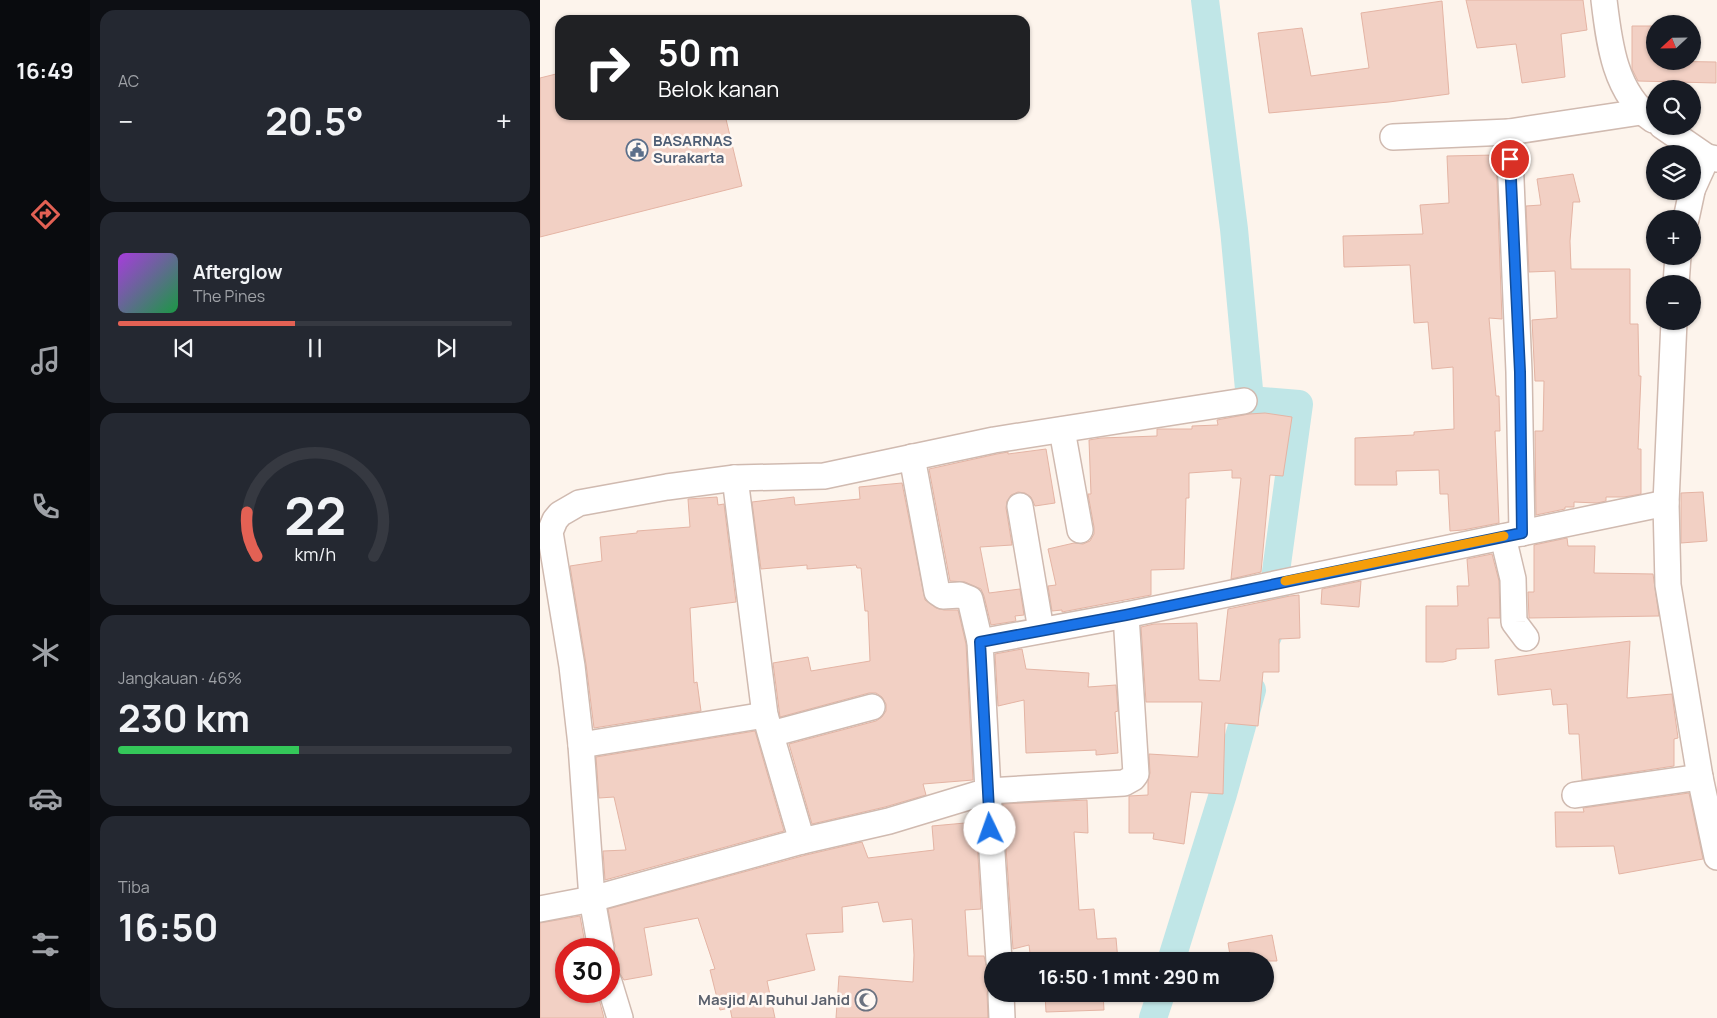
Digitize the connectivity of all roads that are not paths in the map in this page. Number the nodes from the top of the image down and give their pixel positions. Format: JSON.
{"nodes":[{"id":1,"x":1604,"y":0,"type":"edge"},
{"id":2,"x":1646,"y":113,"type":"edge"},
{"id":3,"x":1646,"y":116,"type":"edge"},
{"id":4,"x":1509,"y":132,"type":"junction"},
{"id":5,"x":1676,"y":135,"type":"edge"},
{"id":6,"x":1393,"y":136,"type":"dead end"},
{"id":7,"x":1712,"y":158,"type":"edge"},
{"id":8,"x":1701,"y":176,"type":"edge"},
{"id":9,"x":1674,"y":330,"type":"edge"},
{"id":10,"x":1244,"y":402,"type":"dead end"},
{"id":11,"x":1062,"y":430,"type":"junction"},
{"id":12,"x":912,"y":457,"type":"junction"},
{"id":13,"x":735,"y":478,"type":"junction"},
{"id":14,"x":1666,"y":503,"type":"junction"},
{"id":15,"x":1020,"y":506,"type":"dead end"},
{"id":16,"x":1080,"y":530,"type":"dead end"},
{"id":17,"x":1513,"y":535,"type":"junction"},
{"id":18,"x":1126,"y":615,"type":"junction"},
{"id":19,"x":1041,"y":630,"type":"junction"},
{"id":20,"x":1526,"y":638,"type":"dead end"},
{"id":21,"x":980,"y":642,"type":"junction"},
{"id":22,"x":872,"y":707,"type":"dead end"},
{"id":23,"x":768,"y":724,"type":"junction"},
{"id":24,"x":581,"y":745,"type":"junction"},
{"id":25,"x":1700,"y":777,"type":"junction"},
{"id":26,"x":988,"y":791,"type":"junction"},
{"id":27,"x":1576,"y":795,"type":"dead end"},
{"id":28,"x":802,"y":841,"type":"junction"},
{"id":29,"x":1717,"y":857,"type":"edge"},
{"id":30,"x":592,"y":899,"type":"junction"},
{"id":31,"x":540,"y":909,"type":"edge"},
{"id":32,"x":599,"y":938,"type":"edge"},
{"id":33,"x":998,"y":952,"type":"edge"},
{"id":34,"x":1001,"y":1002,"type":"edge"},
{"id":35,"x":615,"y":1003,"type":"edge"},
{"id":36,"x":620,"y":1018,"type":"edge"},
{"id":37,"x":1002,"y":1018,"type":"edge"}],
"edges":[{"from":1,"to":2,"type":"street"},
{"from":3,"to":4,"type":"street"},
{"from":4,"to":6,"type":"street"},
{"from":4,"to":17,"type":"street"},
{"from":5,"to":7,"type":"street"},
{"from":7,"to":8,"type":"street"},
{"from":9,"to":14,"type":"street"},
{"from":10,"to":11,"type":"street"},
{"from":11,"to":12,"type":"street"},
{"from":11,"to":16,"type":"street"},
{"from":12,"to":13,"type":"street"},
{"from":12,"to":21,"type":"street"},
{"from":13,"to":23,"type":"street"},
{"from":13,"to":24,"type":"street"},
{"from":14,"to":17,"type":"street"},
{"from":14,"to":25,"type":"street"},
{"from":15,"to":19,"type":"street"},
{"from":17,"to":18,"type":"street"},
{"from":17,"to":20,"type":"street"},
{"from":18,"to":19,"type":"street"},
{"from":18,"to":26,"type":"street"},
{"from":19,"to":21,"type":"street"},
{"from":21,"to":26,"type":"street"},
{"from":22,"to":23,"type":"street"},
{"from":23,"to":24,"type":"street"},
{"from":23,"to":28,"type":"street"},
{"from":24,"to":30,"type":"street"},
{"from":25,"to":27,"type":"street"},
{"from":25,"to":29,"type":"street"},
{"from":26,"to":28,"type":"street"},
{"from":26,"to":33,"type":"street"},
{"from":28,"to":30,"type":"street"},
{"from":30,"to":31,"type":"street"},
{"from":30,"to":32,"type":"street"},
{"from":34,"to":37,"type":"street"},
{"from":35,"to":36,"type":"street"}]}
